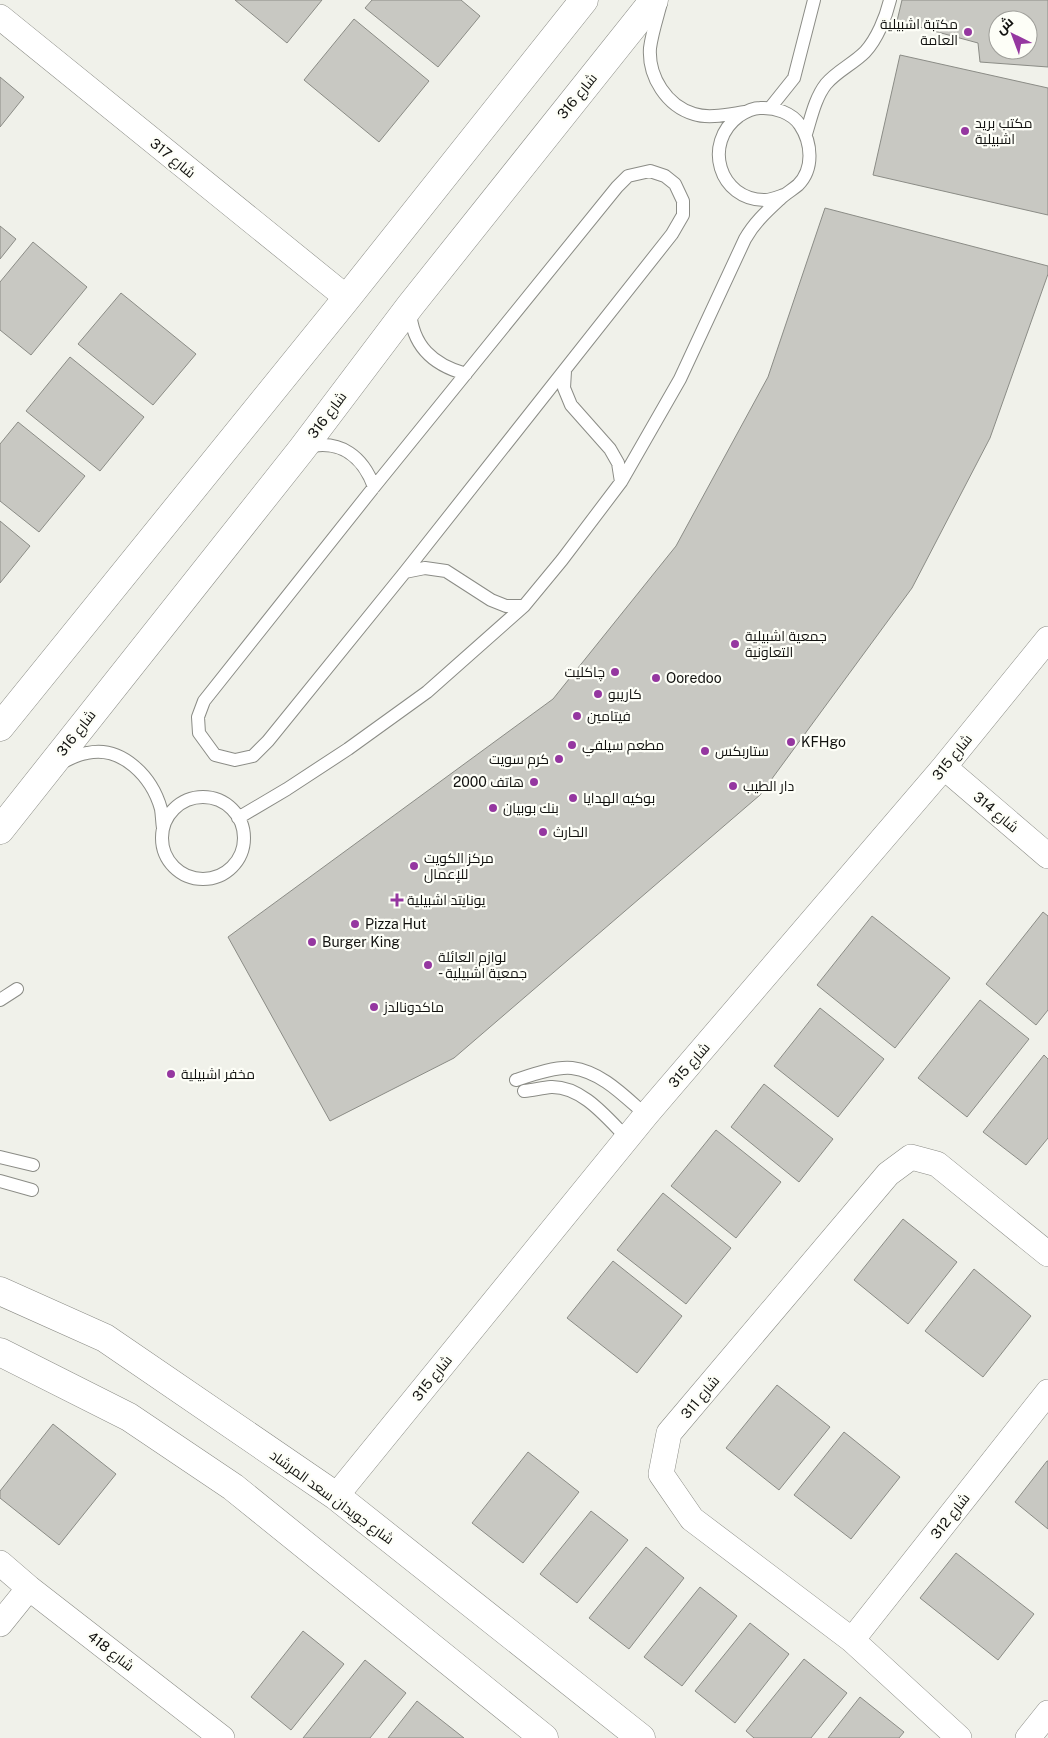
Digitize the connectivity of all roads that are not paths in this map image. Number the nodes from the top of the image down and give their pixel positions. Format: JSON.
{"nodes":[{"id":1,"x":584,"y":0,"type":"edge"},
{"id":2,"x":654,"y":0,"type":"edge"},
{"id":3,"x":662,"y":0,"type":"edge"},
{"id":4,"x":814,"y":0,"type":"edge"},
{"id":5,"x":890,"y":0,"type":"edge"},
{"id":6,"x":0,"y":17,"type":"edge"},
{"id":7,"x":770,"y":108,"type":"junction"},
{"id":8,"x":745,"y":112,"type":"junction"},
{"id":9,"x":806,"y":134,"type":"junction"},
{"id":10,"x":784,"y":195,"type":"junction"},
{"id":11,"x":346,"y":298,"type":"junction"},
{"id":12,"x":410,"y":306,"type":"junction"},
{"id":13,"x":566,"y":370,"type":"junction"},
{"id":14,"x":466,"y":374,"type":"junction"},
{"id":15,"x":302,"y":449,"type":"junction"},
{"id":16,"x":622,"y":482,"type":"junction"},
{"id":17,"x":374,"y":487,"type":"junction"},
{"id":18,"x":405,"y":572,"type":"junction"},
{"id":19,"x":524,"y":606,"type":"junction"},
{"id":20,"x":1048,"y":639,"type":"edge"},
{"id":21,"x":0,"y":727,"type":"edge"},
{"id":22,"x":944,"y":768,"type":"junction"},
{"id":23,"x":46,"y":772,"type":"junction"},
{"id":24,"x":238,"y":818,"type":"junction"},
{"id":25,"x":163,"y":828,"type":"junction"},
{"id":26,"x":0,"y":830,"type":"edge"},
{"id":27,"x":1048,"y":856,"type":"edge"},
{"id":28,"x":17,"y":989,"type":"dead end"},
{"id":29,"x":0,"y":1000,"type":"edge"},
{"id":30,"x":516,"y":1080,"type":"dead end"},
{"id":31,"x":524,"y":1091,"type":"dead end"},
{"id":32,"x":646,"y":1115,"type":"junction"},
{"id":33,"x":627,"y":1138,"type":"junction"},
{"id":34,"x":0,"y":1157,"type":"edge"},
{"id":35,"x":33,"y":1165,"type":"dead end"},
{"id":36,"x":0,"y":1181,"type":"edge"},
{"id":37,"x":32,"y":1190,"type":"dead end"},
{"id":38,"x":1048,"y":1254,"type":"edge"},
{"id":39,"x":0,"y":1291,"type":"edge"},
{"id":40,"x":0,"y":1352,"type":"edge"},
{"id":41,"x":1048,"y":1392,"type":"edge"},
{"id":42,"x":336,"y":1496,"type":"junction"},
{"id":43,"x":0,"y":1563,"type":"edge"},
{"id":44,"x":30,"y":1588,"type":"junction"},
{"id":45,"x":0,"y":1624,"type":"edge"},
{"id":46,"x":852,"y":1640,"type":"junction"},
{"id":47,"x":1048,"y":1713,"type":"edge"},
{"id":48,"x":222,"y":1738,"type":"edge"},
{"id":49,"x":544,"y":1738,"type":"edge"},
{"id":50,"x":641,"y":1738,"type":"edge"},
{"id":51,"x":960,"y":1738,"type":"edge"},
{"id":52,"x":1028,"y":1738,"type":"edge"}],
"edges":[{"from":1,"to":11,"type":"street"},
{"from":2,"to":12,"type":"street","name":"شارع 316"},
{"from":3,"to":8,"type":"lane"},
{"from":4,"to":7,"type":"lane"},
{"from":5,"to":9,"type":"lane"},
{"from":6,"to":11,"type":"street","name":"شارع 317"},
{"from":7,"to":8,"type":"lane"},
{"from":7,"to":9,"type":"lane"},
{"from":8,"to":10,"type":"lane"},
{"from":9,"to":10,"type":"lane"},
{"from":10,"to":16,"type":"lane"},
{"from":11,"to":21,"type":"street"},
{"from":12,"to":14,"type":"lane"},
{"from":12,"to":15,"type":"street","name":"شارع 316"},
{"from":13,"to":14,"type":"lane"},
{"from":13,"to":16,"type":"lane"},
{"from":13,"to":18,"type":"lane"},
{"from":14,"to":17,"type":"lane"},
{"from":15,"to":17,"type":"lane"},
{"from":15,"to":23,"type":"street","name":"شارع 316"},
{"from":16,"to":19,"type":"lane"},
{"from":17,"to":18,"type":"lane"},
{"from":18,"to":19,"type":"lane"},
{"from":19,"to":24,"type":"lane"},
{"from":20,"to":22,"type":"street","name":"شارع 315"},
{"from":22,"to":27,"type":"street","name":"شارع 314"},
{"from":22,"to":32,"type":"street","name":"شارع 315"},
{"from":23,"to":25,"type":"lane"},
{"from":23,"to":26,"type":"street","name":"شارع 316"},
{"from":24,"to":25,"type":"lane"},
{"from":24,"to":25,"type":"lane"},
{"from":28,"to":29,"type":"lane"},
{"from":30,"to":32,"type":"lane"},
{"from":31,"to":33,"type":"lane"},
{"from":32,"to":33,"type":"street","name":"شارع 315"},
{"from":33,"to":42,"type":"street","name":"شارع 315"},
{"from":34,"to":35,"type":"lane"},
{"from":36,"to":37,"type":"lane"},
{"from":38,"to":46,"type":"street","name":"شارع 311"},
{"from":39,"to":42,"type":"street","name":"شارع جويدان سعد المرشاد"},
{"from":40,"to":49,"type":"street"},
{"from":41,"to":46,"type":"street","name":"شارع 312"},
{"from":42,"to":50,"type":"street","name":"شارع جويدان سعد المرشاد"},
{"from":43,"to":44,"type":"street","name":"شارع 418"},
{"from":44,"to":45,"type":"street"},
{"from":44,"to":48,"type":"street","name":"شارع 418"},
{"from":46,"to":51,"type":"street","name":"شارع 311"},
{"from":47,"to":52,"type":"street"}]}
